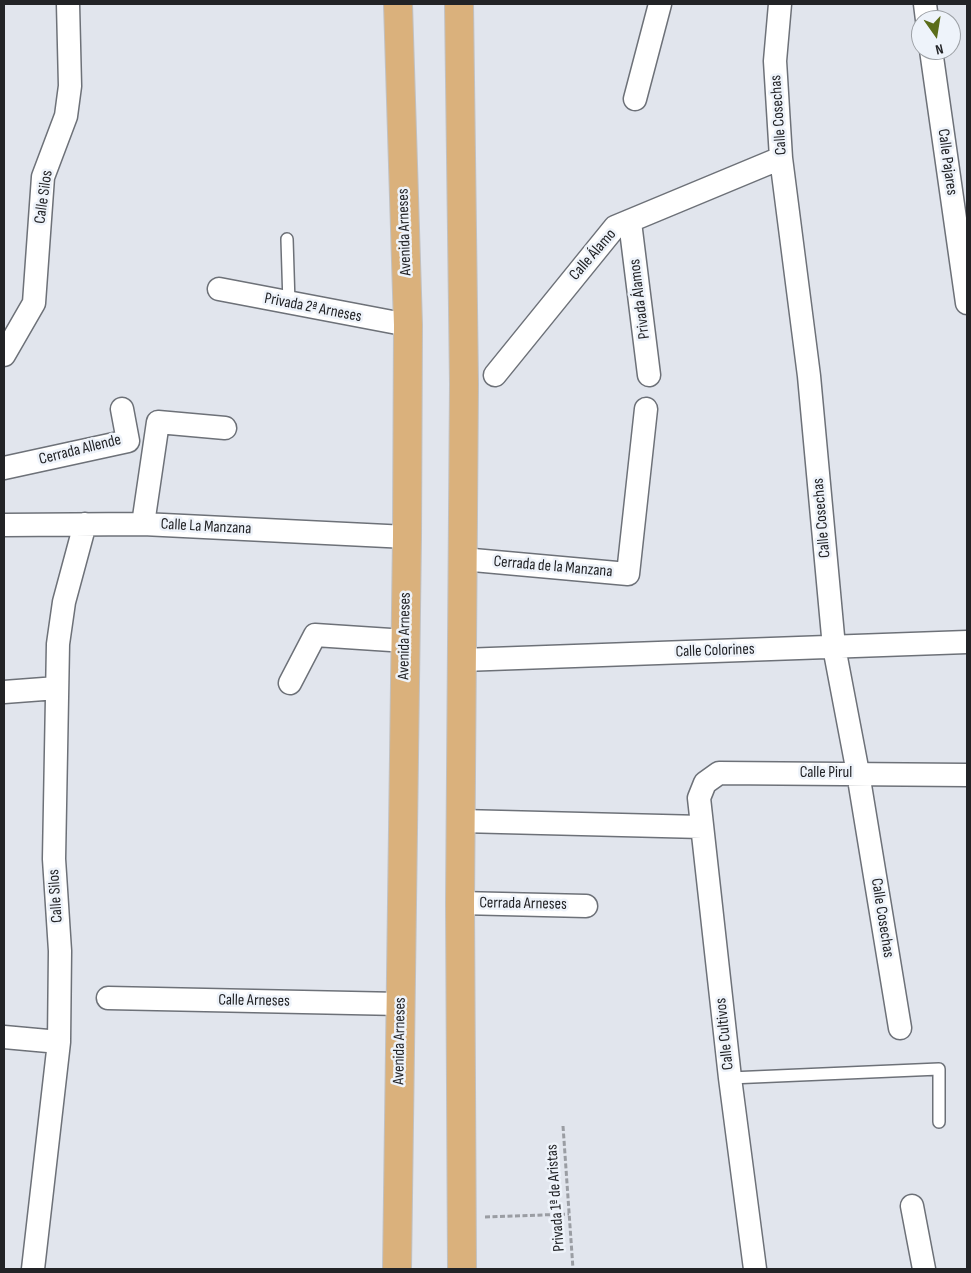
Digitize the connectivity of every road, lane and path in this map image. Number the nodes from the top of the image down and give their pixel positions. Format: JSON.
{"nodes":[{"id":1,"x":68,"y":4,"type":"edge"},
{"id":2,"x":398,"y":4,"type":"edge"},
{"id":3,"x":459,"y":4,"type":"edge"},
{"id":4,"x":660,"y":4,"type":"edge"},
{"id":5,"x":780,"y":4,"type":"edge"},
{"id":6,"x":932,"y":60,"type":"edge"},
{"id":7,"x":635,"y":100,"type":"dead end"},
{"id":8,"x":781,"y":158,"type":"junction"},
{"id":9,"x":630,"y":222,"type":"junction"},
{"id":10,"x":287,"y":239,"type":"dead end"},
{"id":11,"x":219,"y":289,"type":"dead end"},
{"id":12,"x":967,"y":303,"type":"edge"},
{"id":13,"x":289,"y":304,"type":"junction"},
{"id":14,"x":408,"y":325,"type":"junction"},
{"id":15,"x":4,"y":355,"type":"edge"},
{"id":16,"x":495,"y":374,"type":"dead end"},
{"id":17,"x":649,"y":375,"type":"dead end"},
{"id":18,"x":122,"y":409,"type":"dead end"},
{"id":19,"x":646,"y":409,"type":"dead end"},
{"id":20,"x":225,"y":428,"type":"dead end"},
{"id":21,"x":4,"y":468,"type":"edge"},
{"id":22,"x":4,"y":520,"type":"edge"},
{"id":23,"x":86,"y":524,"type":"junction"},
{"id":24,"x":143,"y":524,"type":"junction"},
{"id":25,"x":407,"y":537,"type":"junction"},
{"id":26,"x":462,"y":559,"type":"junction"},
{"id":27,"x":406,"y":641,"type":"junction"},
{"id":28,"x":967,"y":642,"type":"edge"},
{"id":29,"x":834,"y":647,"type":"junction"},
{"id":30,"x":462,"y":660,"type":"junction"},
{"id":31,"x":290,"y":683,"type":"dead end"},
{"id":32,"x":57,"y":688,"type":"junction"},
{"id":33,"x":4,"y":692,"type":"edge"},
{"id":34,"x":858,"y":773,"type":"junction"},
{"id":35,"x":967,"y":775,"type":"edge"},
{"id":36,"x":699,"y":798,"type":"joint"},
{"id":37,"x":461,"y":821,"type":"junction"},
{"id":38,"x":702,"y":827,"type":"junction"},
{"id":39,"x":460,"y":903,"type":"junction"},
{"id":40,"x":586,"y":906,"type":"dead end"},
{"id":41,"x":108,"y":998,"type":"dead end"},
{"id":42,"x":400,"y":1004,"type":"junction"},
{"id":43,"x":900,"y":1028,"type":"dead end"},
{"id":44,"x":4,"y":1038,"type":"edge"},
{"id":45,"x":59,"y":1042,"type":"junction"},
{"id":46,"x":730,"y":1078,"type":"junction"},
{"id":47,"x":939,"y":1122,"type":"dead end"},
{"id":48,"x":563,"y":1126,"type":"dead end"},
{"id":49,"x":912,"y":1206,"type":"dead end"},
{"id":50,"x":569,"y":1214,"type":"junction"},
{"id":51,"x":462,"y":1218,"type":"junction"},
{"id":52,"x":33,"y":1269,"type":"edge"},
{"id":53,"x":398,"y":1269,"type":"edge"},
{"id":54,"x":462,"y":1269,"type":"edge"},
{"id":55,"x":573,"y":1269,"type":"edge"},
{"id":56,"x":755,"y":1269,"type":"edge"},
{"id":57,"x":924,"y":1269,"type":"edge"}],
"edges":[{"from":1,"to":15,"type":"street","name":"Calle Silos"},
{"from":2,"to":14,"type":"main road","name":"Avenida Arneses"},
{"from":3,"to":26,"type":"main road"},
{"from":4,"to":7,"type":"street"},
{"from":5,"to":8,"type":"street","name":"Calle Cosechas"},
{"from":6,"to":12,"type":"street","name":"Calle Pajares"},
{"from":8,"to":9,"type":"street","name":"Calle Álamo"},
{"from":8,"to":29,"type":"street","name":"Calle Cosechas"},
{"from":9,"to":16,"type":"street","name":"Calle Álamo"},
{"from":9,"to":17,"type":"street","name":"Privada Álamos"},
{"from":10,"to":13,"type":"lane"},
{"from":11,"to":13,"type":"street","name":"Privada 2ª Arneses"},
{"from":13,"to":14,"type":"street","name":"Privada 2ª Arneses"},
{"from":14,"to":25,"type":"main road","name":"Avenida Arneses"},
{"from":18,"to":21,"type":"street","name":"Cerrada Allende"},
{"from":19,"to":26,"type":"street","name":"Cerrada de la Manzana"},
{"from":20,"to":24,"type":"street"},
{"from":22,"to":23,"type":"street","name":"Calle La Manzana"},
{"from":23,"to":24,"type":"street","name":"Calle La Manzana"},
{"from":23,"to":32,"type":"street","name":"Calle Silos"},
{"from":24,"to":25,"type":"street","name":"Calle La Manzana"},
{"from":25,"to":27,"type":"main road","name":"Avenida Arneses"},
{"from":26,"to":30,"type":"main road"},
{"from":27,"to":31,"type":"street"},
{"from":27,"to":42,"type":"main road","name":"Avenida Arneses"},
{"from":28,"to":29,"type":"street","name":"Calle Colorines"},
{"from":29,"to":30,"type":"street","name":"Calle Colorines"},
{"from":29,"to":34,"type":"street","name":"Calle Cosechas"},
{"from":30,"to":37,"type":"main road"},
{"from":32,"to":33,"type":"street"},
{"from":32,"to":45,"type":"street","name":"Calle Silos"},
{"from":34,"to":35,"type":"street","name":"Calle Pirul"},
{"from":34,"to":36,"type":"street","name":"Calle Pirul"},
{"from":34,"to":43,"type":"street","name":"Calle Cosechas"},
{"from":36,"to":38,"type":"street","name":"Calle Cultivos"},
{"from":37,"to":38,"type":"street"},
{"from":37,"to":39,"type":"main road"},
{"from":38,"to":46,"type":"street","name":"Calle Cultivos"},
{"from":39,"to":40,"type":"street","name":"Cerrada Arneses"},
{"from":39,"to":51,"type":"main road"},
{"from":41,"to":42,"type":"street","name":"Calle Arneses"},
{"from":42,"to":53,"type":"main road","name":"Avenida Arneses"},
{"from":44,"to":45,"type":"street"},
{"from":45,"to":52,"type":"street","name":"Calle Silos"},
{"from":46,"to":47,"type":"lane"},
{"from":46,"to":56,"type":"street","name":"Calle Cultivos"},
{"from":48,"to":50,"type":"path","name":"Privada 1ª de Aristas"},
{"from":49,"to":57,"type":"street"},
{"from":50,"to":51,"type":"path"},
{"from":50,"to":55,"type":"path","name":"Privada 1ª de Aristas"},
{"from":51,"to":54,"type":"main road"}]}
